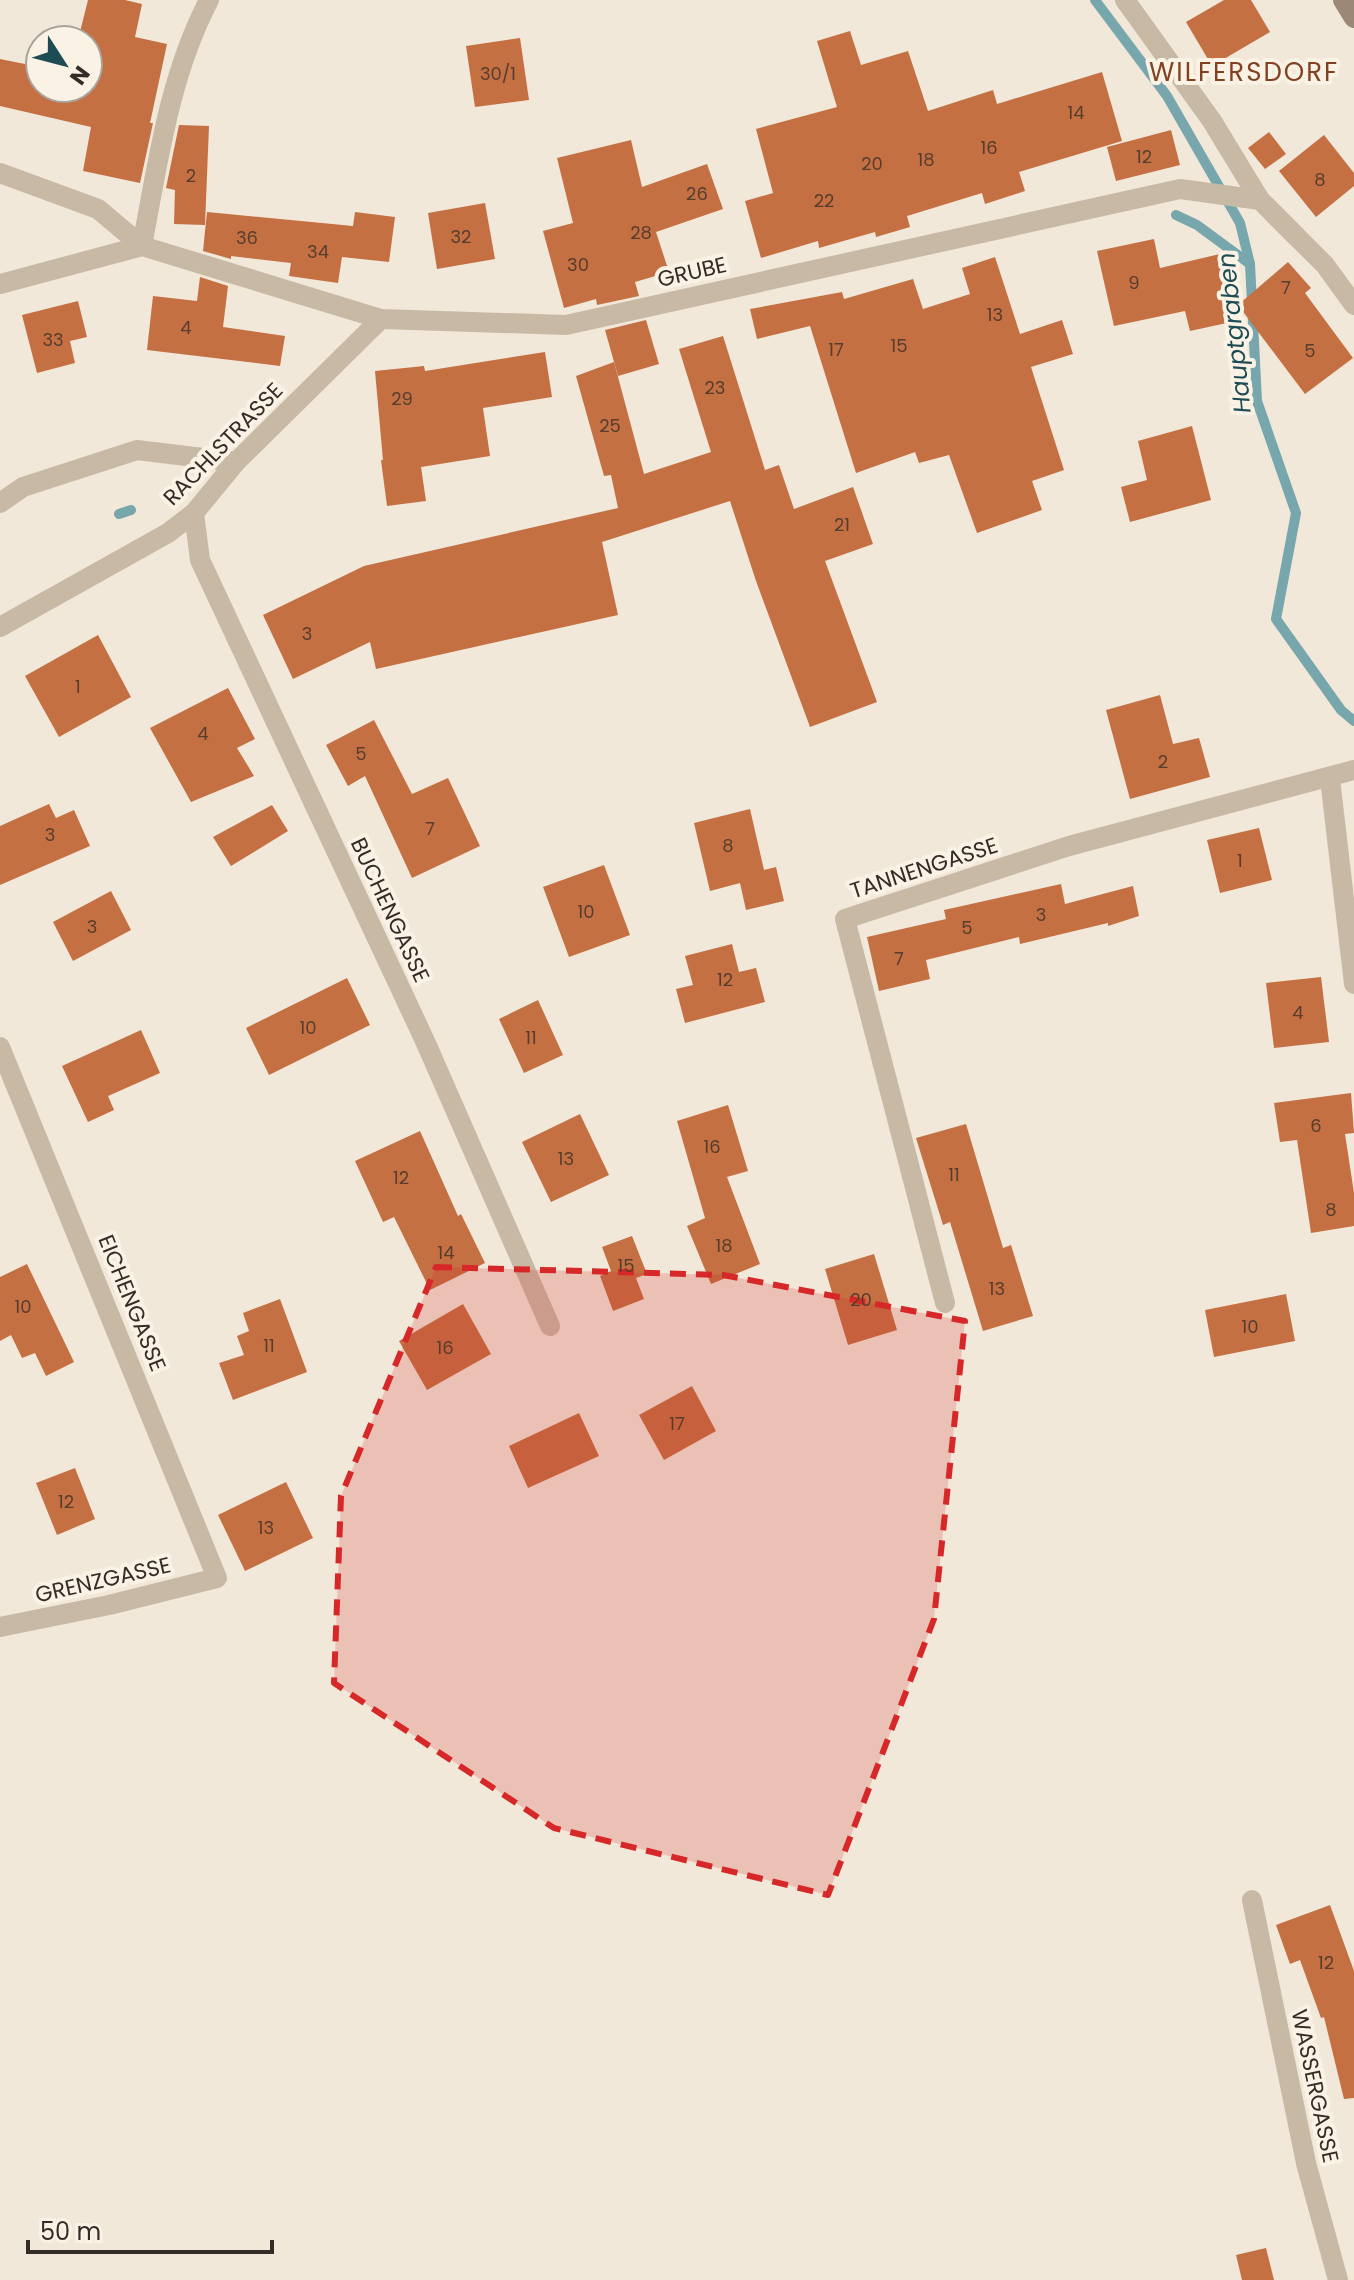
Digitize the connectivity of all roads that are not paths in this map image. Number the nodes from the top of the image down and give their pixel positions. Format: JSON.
{"nodes":[{"id":1,"x":209,"y":0,"type":"edge"},
{"id":2,"x":1125,"y":0,"type":"edge"},
{"id":3,"x":1343,"y":0,"type":"edge"},
{"id":4,"x":1354,"y":18,"type":"edge"},
{"id":5,"x":0,"y":173,"type":"edge"},
{"id":6,"x":1250,"y":199,"type":"junction"},
{"id":7,"x":142,"y":246,"type":"junction"},
{"id":8,"x":0,"y":284,"type":"edge"},
{"id":9,"x":1354,"y":305,"type":"edge"},
{"id":10,"x":381,"y":319,"type":"junction"},
{"id":11,"x":236,"y":462,"type":"junction"},
{"id":12,"x":0,"y":503,"type":"edge"},
{"id":13,"x":194,"y":513,"type":"junction"},
{"id":14,"x":0,"y":627,"type":"edge"},
{"id":15,"x":1354,"y":770,"type":"edge"},
{"id":16,"x":1330,"y":779,"type":"junction"},
{"id":17,"x":1354,"y":984,"type":"edge"},
{"id":18,"x":0,"y":1047,"type":"edge"},
{"id":19,"x":945,"y":1303,"type":"dead end"},
{"id":20,"x":550,"y":1326,"type":"dead end"},
{"id":21,"x":217,"y":1578,"type":"joint"},
{"id":22,"x":0,"y":1627,"type":"edge"},
{"id":23,"x":1252,"y":1900,"type":"dead end"},
{"id":24,"x":1338,"y":2280,"type":"edge"}],
"edges":[{"from":1,"to":7,"type":"street"},
{"from":2,"to":6,"type":"street"},
{"from":3,"to":4,"type":"street"},
{"from":5,"to":7,"type":"street"},
{"from":6,"to":9,"type":"street"},
{"from":6,"to":10,"type":"street","name":"GRUBE"},
{"from":7,"to":8,"type":"street"},
{"from":7,"to":10,"type":"street","name":"GRUBE"},
{"from":10,"to":11,"type":"street","name":"RACHLSTRASSE"},
{"from":11,"to":12,"type":"street"},
{"from":11,"to":13,"type":"street","name":"RACHLSTRASSE"},
{"from":13,"to":14,"type":"street","name":"RACHLSTRASSE"},
{"from":13,"to":20,"type":"street","name":"BUCHENGASSE"},
{"from":15,"to":16,"type":"street","name":"TANNENGASSE"},
{"from":16,"to":17,"type":"street"},
{"from":16,"to":19,"type":"street","name":"TANNENGASSE"},
{"from":18,"to":21,"type":"street","name":"EICHENGASSE"},
{"from":21,"to":22,"type":"street","name":"GRENZGASSE"},
{"from":23,"to":24,"type":"street","name":"WASSERGASSE"}]}
